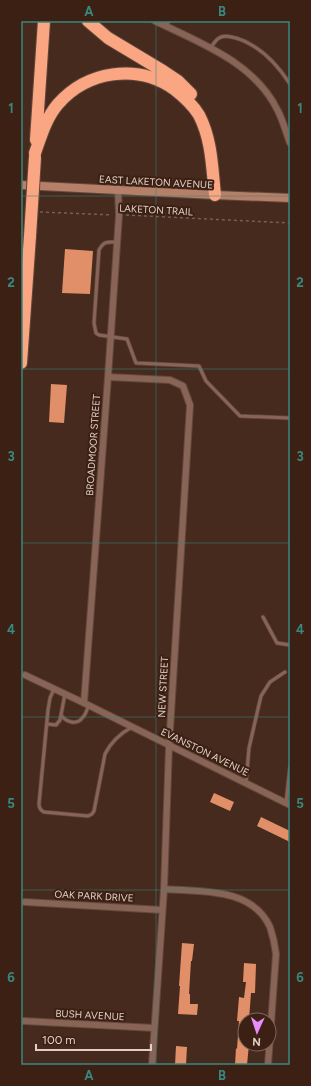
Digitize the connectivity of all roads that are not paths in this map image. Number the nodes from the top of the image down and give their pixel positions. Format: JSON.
{"nodes":[{"id":1,"x":44,"y":21,"type":"edge"},
{"id":2,"x":88,"y":21,"type":"edge"},
{"id":3,"x":155,"y":21,"type":"edge"},
{"id":4,"x":167,"y":24,"type":"edge"},
{"id":5,"x":210,"y":48,"type":"junction"},
{"id":6,"x":290,"y":84,"type":"edge"},
{"id":7,"x":288,"y":128,"type":"edge"},
{"id":8,"x":290,"y":143,"type":"edge"},
{"id":9,"x":35,"y":155,"type":"junction"},
{"id":10,"x":21,"y":185,"type":"edge"},
{"id":11,"x":118,"y":190,"type":"junction"},
{"id":12,"x":216,"y":195,"type":"junction"},
{"id":13,"x":290,"y":198,"type":"edge"},
{"id":14,"x":117,"y":242,"type":"junction"},
{"id":15,"x":111,"y":337,"type":"junction"},
{"id":16,"x":21,"y":363,"type":"edge"},
{"id":17,"x":108,"y":377,"type":"junction"},
{"id":18,"x":290,"y":418,"type":"edge"},
{"id":19,"x":263,"y":617,"type":"dead end"},
{"id":20,"x":290,"y":645,"type":"edge"},
{"id":21,"x":285,"y":672,"type":"dead end"},
{"id":22,"x":25,"y":675,"type":"dead end"},
{"id":23,"x":54,"y":689,"type":"junction"},
{"id":24,"x":64,"y":694,"type":"junction"},
{"id":25,"x":86,"y":704,"type":"junction"},
{"id":26,"x":61,"y":715,"type":"junction"},
{"id":27,"x":47,"y":724,"type":"junction"},
{"id":28,"x":132,"y":727,"type":"junction"},
{"id":29,"x":169,"y":746,"type":"junction"},
{"id":30,"x":290,"y":768,"type":"edge"},
{"id":31,"x":246,"y":783,"type":"junction"},
{"id":32,"x":288,"y":804,"type":"edge"},
{"id":33,"x":164,"y":889,"type":"junction"},
{"id":34,"x":25,"y":902,"type":"dead end"},
{"id":35,"x":162,"y":910,"type":"junction"},
{"id":36,"x":24,"y":1021,"type":"dead end"},
{"id":37,"x":154,"y":1028,"type":"junction"},
{"id":38,"x":152,"y":1065,"type":"edge"},
{"id":39,"x":268,"y":1065,"type":"edge"}],
"edges":[{"from":1,"to":9,"type":"highway"},
{"from":2,"to":12,"type":"highway"},
{"from":3,"to":4,"type":"street"},
{"from":4,"to":5,"type":"street"},
{"from":5,"to":6,"type":"lane"},
{"from":5,"to":7,"type":"street"},
{"from":7,"to":8,"type":"street"},
{"from":9,"to":12,"type":"highway"},
{"from":9,"to":16,"type":"highway","bridge":true},
{"from":10,"to":11,"type":"main road","name":"EAST LAKETON AVENUE"},
{"from":11,"to":12,"type":"main road","name":"EAST LAKETON AVENUE"},
{"from":11,"to":14,"type":"street","name":"BROADMOOR STREET"},
{"from":12,"to":13,"type":"main road","name":"EAST LAKETON AVENUE"},
{"from":14,"to":15,"type":"street","name":"BROADMOOR STREET"},
{"from":14,"to":15,"type":"lane"},
{"from":15,"to":17,"type":"street","name":"BROADMOOR STREET"},
{"from":15,"to":18,"type":"lane"},
{"from":17,"to":25,"type":"street","name":"BROADMOOR STREET"},
{"from":17,"to":29,"type":"street","name":"NEW STREET"},
{"from":19,"to":20,"type":"lane"},
{"from":21,"to":31,"type":"lane"},
{"from":22,"to":23,"type":"street","name":"EVANSTON AVENUE"},
{"from":23,"to":24,"type":"street","name":"EVANSTON AVENUE"},
{"from":23,"to":27,"type":"lane"},
{"from":24,"to":25,"type":"street","name":"EVANSTON AVENUE"},
{"from":24,"to":26,"type":"lane"},
{"from":25,"to":26,"type":"lane"},
{"from":25,"to":28,"type":"street","name":"EVANSTON AVENUE"},
{"from":26,"to":27,"type":"lane"},
{"from":27,"to":28,"type":"lane"},
{"from":28,"to":29,"type":"street","name":"EVANSTON AVENUE"},
{"from":29,"to":31,"type":"street","name":"EVANSTON AVENUE"},
{"from":29,"to":33,"type":"street","name":"NEW STREET"},
{"from":30,"to":32,"type":"lane"},
{"from":31,"to":32,"type":"street","name":"EVANSTON AVENUE"},
{"from":33,"to":35,"type":"street","name":"NEW STREET"},
{"from":33,"to":39,"type":"street"},
{"from":34,"to":35,"type":"street","name":"OAK PARK DRIVE"},
{"from":35,"to":37,"type":"street","name":"NEW STREET"},
{"from":36,"to":37,"type":"street","name":"BUSH AVENUE"},
{"from":37,"to":38,"type":"street","name":"NEW STREET"}]}
